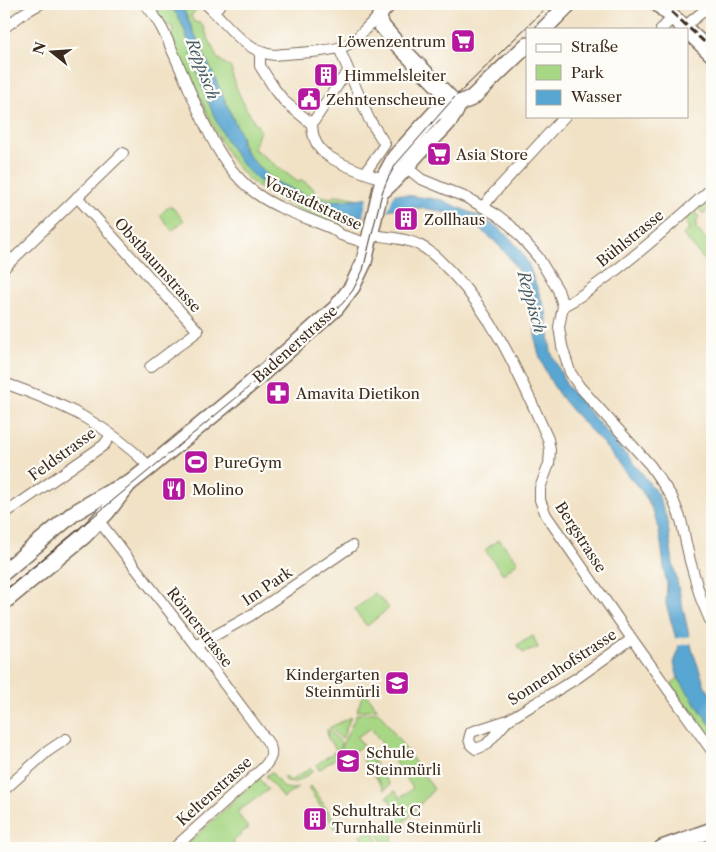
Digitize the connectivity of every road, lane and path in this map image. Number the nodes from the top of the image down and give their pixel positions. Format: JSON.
{"nodes":[{"id":1,"x":40,"y":4,"type":"edge"},
{"id":2,"x":145,"y":4,"type":"edge"},
{"id":3,"x":388,"y":4,"type":"edge"},
{"id":4,"x":569,"y":4,"type":"edge"},
{"id":5,"x":658,"y":4,"type":"edge"},
{"id":6,"x":712,"y":4,"type":"edge"},
{"id":7,"x":214,"y":6,"type":"edge"},
{"id":8,"x":379,"y":18,"type":"junction"},
{"id":9,"x":683,"y":26,"type":"edge"},
{"id":10,"x":4,"y":28,"type":"edge"},
{"id":11,"x":545,"y":28,"type":"edge"},
{"id":12,"x":669,"y":28,"type":"edge"},
{"id":13,"x":688,"y":31,"type":"edge"},
{"id":14,"x":526,"y":46,"type":"edge"},
{"id":15,"x":338,"y":48,"type":"junction"},
{"id":16,"x":260,"y":53,"type":"junction"},
{"id":17,"x":712,"y":54,"type":"edge"},
{"id":18,"x":349,"y":72,"type":"junction"},
{"id":19,"x":458,"y":106,"type":"junction"},
{"id":20,"x":563,"y":118,"type":"edge"},
{"id":21,"x":312,"y":124,"type":"junction"},
{"id":22,"x":123,"y":153,"type":"dead end"},
{"id":23,"x":400,"y":162,"type":"junction"},
{"id":24,"x":365,"y":173,"type":"junction"},
{"id":25,"x":380,"y":183,"type":"junction"},
{"id":26,"x":712,"y":188,"type":"edge"},
{"id":27,"x":77,"y":197,"type":"junction"},
{"id":28,"x":484,"y":207,"type":"junction"},
{"id":29,"x":370,"y":239,"type":"junction"},
{"id":30,"x":7,"y":257,"type":"edge"},
{"id":31,"x":4,"y":268,"type":"edge"},
{"id":32,"x":563,"y":306,"type":"junction"},
{"id":33,"x":150,"y":367,"type":"dead end"},
{"id":34,"x":4,"y":383,"type":"edge"},
{"id":35,"x":111,"y":434,"type":"junction"},
{"id":36,"x":150,"y":467,"type":"junction"},
{"id":37,"x":130,"y":482,"type":"junction"},
{"id":38,"x":4,"y":514,"type":"edge"},
{"id":39,"x":99,"y":522,"type":"junction"},
{"id":40,"x":352,"y":546,"type":"dead end"},
{"id":41,"x":4,"y":572,"type":"edge"},
{"id":42,"x":4,"y":601,"type":"edge"},
{"id":43,"x":712,"y":625,"type":"edge"},
{"id":44,"x":632,"y":639,"type":"junction"},
{"id":45,"x":196,"y":646,"type":"junction"},
{"id":46,"x":508,"y":720,"type":"dead end"},
{"id":47,"x":66,"y":739,"type":"dead end"},
{"id":48,"x":712,"y":751,"type":"edge"},
{"id":49,"x":272,"y":754,"type":"joint"},
{"id":50,"x":4,"y":790,"type":"edge"},
{"id":51,"x":712,"y":830,"type":"edge"},
{"id":52,"x":174,"y":848,"type":"edge"},
{"id":53,"x":662,"y":848,"type":"edge"}],
"edges":[{"from":1,"to":10,"type":"street"},
{"from":2,"to":29,"type":"street","name":"Vorstadtstrasse"},
{"from":3,"to":8,"type":"main road"},
{"from":4,"to":11,"type":"main road"},
{"from":5,"to":9,"type":"main road"},
{"from":6,"to":9,"type":"street"},
{"from":7,"to":16,"type":"street"},
{"from":8,"to":15,"type":"street"},
{"from":8,"to":19,"type":"main road"},
{"from":9,"to":12,"type":"street"},
{"from":13,"to":17,"type":"main road"},
{"from":14,"to":19,"type":"main road"},
{"from":15,"to":16,"type":"street"},
{"from":15,"to":18,"type":"street"},
{"from":16,"to":21,"type":"street"},
{"from":18,"to":21,"type":"street"},
{"from":18,"to":24,"type":"street"},
{"from":19,"to":23,"type":"main road"},
{"from":20,"to":28,"type":"street"},
{"from":21,"to":24,"type":"street"},
{"from":22,"to":27,"type":"street"},
{"from":23,"to":25,"type":"main road"},
{"from":23,"to":28,"type":"street"},
{"from":24,"to":25,"type":"street"},
{"from":25,"to":29,"type":"main road","name":"Badenerstrasse"},
{"from":26,"to":32,"type":"street","name":"Bühlstrasse"},
{"from":27,"to":30,"type":"street"},
{"from":27,"to":33,"type":"street","name":"Obstbaumstrasse"},
{"from":28,"to":32,"type":"street"},
{"from":29,"to":36,"type":"main road","name":"Badenerstrasse"},
{"from":29,"to":44,"type":"street","name":"Bergstrasse"},
{"from":30,"to":31,"type":"street"},
{"from":32,"to":43,"type":"street"},
{"from":34,"to":35,"type":"street"},
{"from":35,"to":36,"type":"street"},
{"from":35,"to":38,"type":"street","name":"Feldstrasse"},
{"from":36,"to":37,"type":"main road","name":"Badenerstrasse"},
{"from":37,"to":39,"type":"main road","name":"Badenerstrasse"},
{"from":37,"to":41,"type":"main road","name":"Badenerstrasse"},
{"from":39,"to":42,"type":"main road","name":"Badenerstrasse"},
{"from":39,"to":45,"type":"street","name":"Römerstrasse"},
{"from":40,"to":45,"type":"street","name":"Im Park"},
{"from":44,"to":46,"type":"street","name":"Sonnenhofstrasse"},
{"from":44,"to":48,"type":"street","name":"Bergstrasse"},
{"from":45,"to":49,"type":"street","name":"Römerstrasse"},
{"from":47,"to":50,"type":"street"},
{"from":49,"to":52,"type":"street","name":"Keltenstrasse"},
{"from":51,"to":53,"type":"main road"}]}
